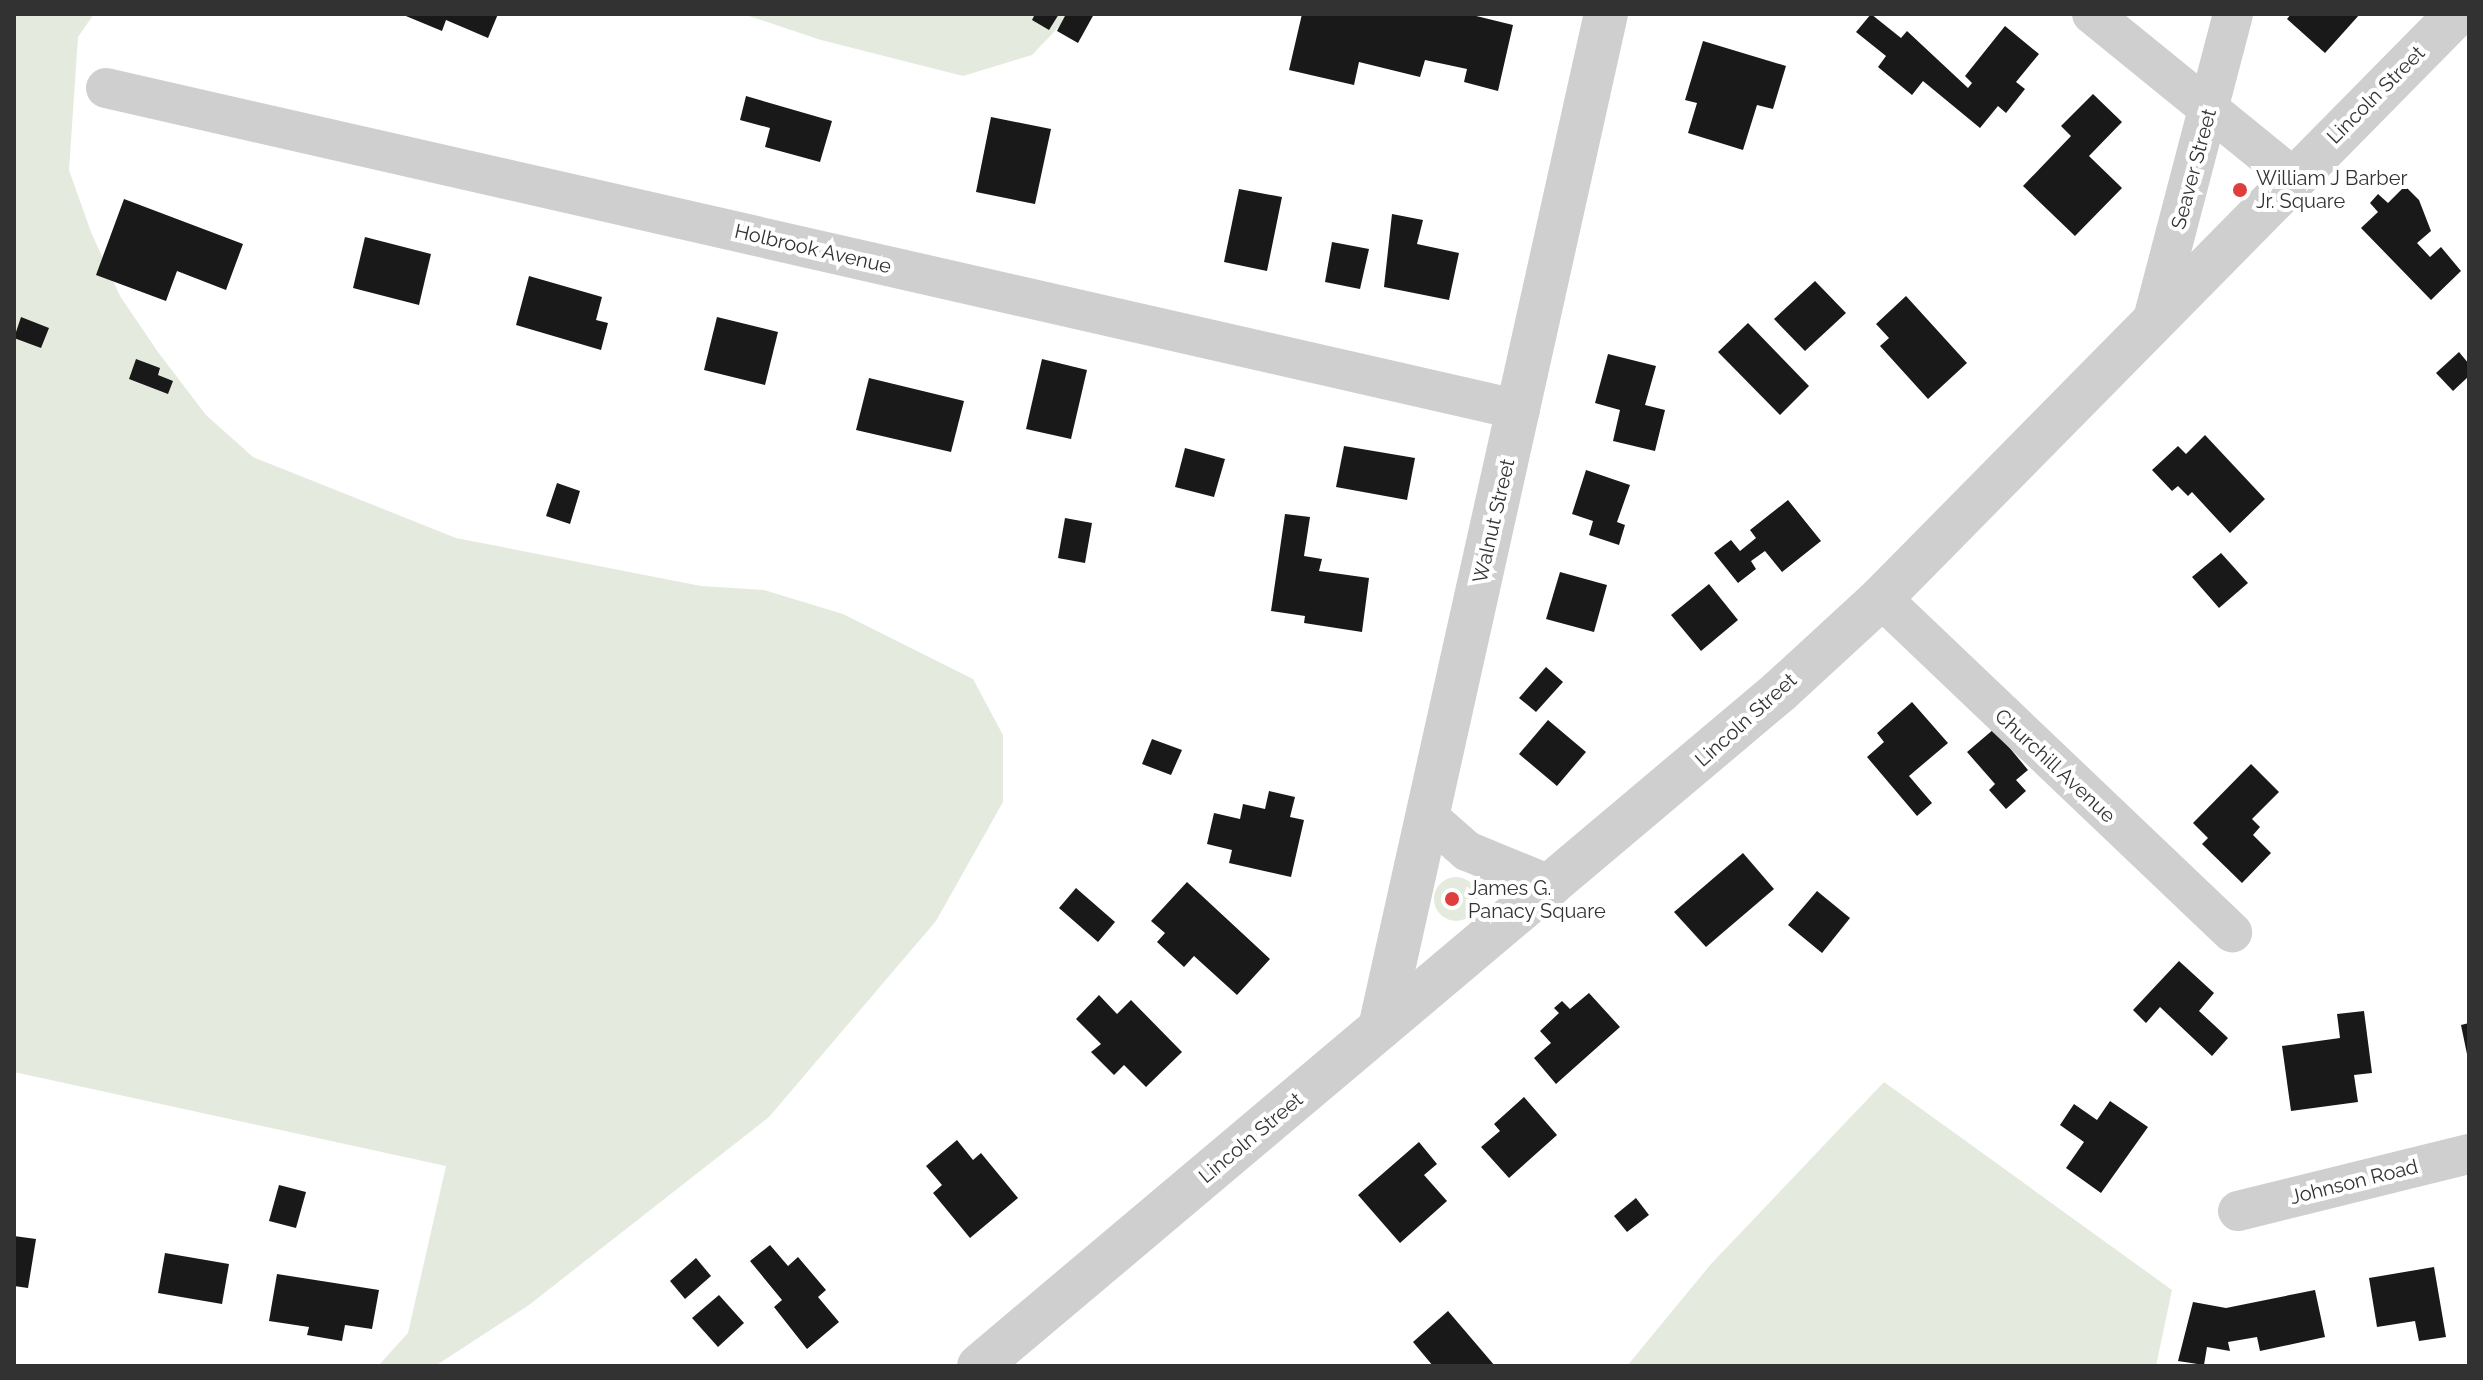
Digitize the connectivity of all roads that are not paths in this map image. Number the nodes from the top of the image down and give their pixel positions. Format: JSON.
{"nodes":[{"id":1,"x":1606,"y":14,"type":"edge"},
{"id":2,"x":2092,"y":14,"type":"edge"},
{"id":3,"x":2233,"y":14,"type":"edge"},
{"id":4,"x":2457,"y":14,"type":"edge"},
{"id":5,"x":106,"y":88,"type":"dead end"},
{"id":6,"x":2209,"y":110,"type":"junction"},
{"id":7,"x":2294,"y":178,"type":"junction"},
{"id":8,"x":2152,"y":323,"type":"junction"},
{"id":9,"x":1520,"y":410,"type":"junction"},
{"id":10,"x":1881,"y":598,"type":"junction"},
{"id":11,"x":1426,"y":815,"type":"junction"},
{"id":12,"x":1552,"y":886,"type":"junction"},
{"id":13,"x":2232,"y":932,"type":"dead end"},
{"id":14,"x":1380,"y":1028,"type":"junction"},
{"id":15,"x":2469,"y":1154,"type":"edge"},
{"id":16,"x":2238,"y":1211,"type":"dead end"},
{"id":17,"x":979,"y":1366,"type":"edge"}],
"edges":[{"from":1,"to":9,"type":"street","name":"Walnut Street"},
{"from":2,"to":6,"type":"street"},
{"from":3,"to":6,"type":"street","name":"Seaver Street"},
{"from":4,"to":7,"type":"street","name":"Lincoln Street"},
{"from":5,"to":9,"type":"street","name":"Holbrook Avenue"},
{"from":6,"to":7,"type":"street"},
{"from":6,"to":8,"type":"street","name":"Seaver Street"},
{"from":7,"to":8,"type":"street","name":"Lincoln Street"},
{"from":8,"to":10,"type":"street","name":"Lincoln Street"},
{"from":9,"to":11,"type":"street","name":"Walnut Street"},
{"from":10,"to":12,"type":"street","name":"Lincoln Street"},
{"from":10,"to":13,"type":"street","name":"Churchill Avenue"},
{"from":11,"to":12,"type":"street"},
{"from":11,"to":14,"type":"street","name":"Walnut Street"},
{"from":12,"to":14,"type":"street","name":"Lincoln Street"},
{"from":14,"to":17,"type":"street","name":"Lincoln Street"},
{"from":15,"to":16,"type":"street","name":"Johnson Road"}]}
